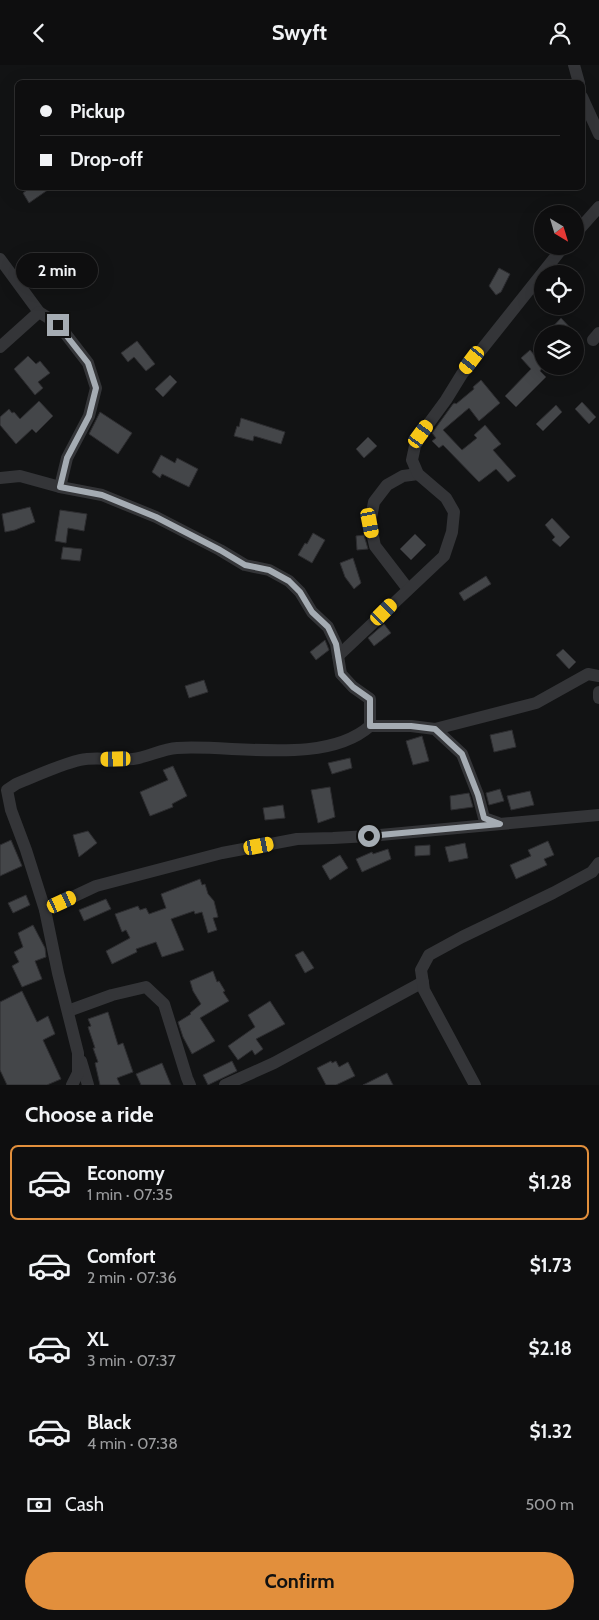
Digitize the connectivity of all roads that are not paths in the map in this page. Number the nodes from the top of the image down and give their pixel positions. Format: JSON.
{"nodes":[{"id":1,"x":574,"y":65,"type":"edge"},
{"id":2,"x":578,"y":80,"type":"edge"},
{"id":3,"x":585,"y":104,"type":"edge"},
{"id":4,"x":599,"y":134,"type":"edge"},
{"id":5,"x":599,"y":207,"type":"edge"},
{"id":6,"x":584,"y":224,"type":"edge"},
{"id":7,"x":557,"y":255,"type":"edge"},
{"id":8,"x":0,"y":259,"type":"edge"},
{"id":9,"x":39,"y":313,"type":"junction"},
{"id":10,"x":0,"y":347,"type":"edge"},
{"id":11,"x":418,"y":473,"type":"junction"},
{"id":12,"x":0,"y":478,"type":"edge"},
{"id":13,"x":60,"y":487,"type":"junction"},
{"id":14,"x":408,"y":589,"type":"junction"},
{"id":15,"x":338,"y":656,"type":"junction"},
{"id":16,"x":599,"y":676,"type":"edge"},
{"id":17,"x":599,"y":692,"type":"edge"},
{"id":18,"x":599,"y":698,"type":"edge"},
{"id":19,"x":370,"y":726,"type":"junction"},
{"id":20,"x":435,"y":729,"type":"junction"},
{"id":21,"x":599,"y":815,"type":"edge"},
{"id":22,"x":500,"y":824,"type":"junction"},
{"id":23,"x":599,"y":863,"type":"edge"},
{"id":24,"x":45,"y":910,"type":"junction"},
{"id":25,"x":423,"y":982,"type":"junction"},
{"id":26,"x":68,"y":1011,"type":"junction"},
{"id":27,"x":78,"y":1053,"type":"junction"},
{"id":28,"x":72,"y":1085,"type":"edge"},
{"id":29,"x":88,"y":1085,"type":"edge"},
{"id":30,"x":190,"y":1085,"type":"edge"},
{"id":31,"x":225,"y":1085,"type":"edge"},
{"id":32,"x":475,"y":1085,"type":"edge"}],
"edges":[{"from":1,"to":2,"type":"street"},
{"from":3,"to":4,"type":"street"},
{"from":5,"to":6,"type":"street"},
{"from":7,"to":11,"type":"street"},
{"from":8,"to":9,"type":"street"},
{"from":9,"to":10,"type":"street"},
{"from":9,"to":13,"type":"street"},
{"from":11,"to":14,"type":"street"},
{"from":11,"to":14,"type":"street"},
{"from":12,"to":13,"type":"street"},
{"from":13,"to":15,"type":"street"},
{"from":14,"to":15,"type":"street"},
{"from":15,"to":19,"type":"street"},
{"from":16,"to":20,"type":"street"},
{"from":17,"to":18,"type":"street"},
{"from":19,"to":20,"type":"street"},
{"from":19,"to":24,"type":"street"},
{"from":20,"to":22,"type":"street"},
{"from":21,"to":22,"type":"street"},
{"from":22,"to":24,"type":"street"},
{"from":23,"to":25,"type":"street"},
{"from":24,"to":26,"type":"street"},
{"from":25,"to":31,"type":"street"},
{"from":25,"to":32,"type":"street"},
{"from":26,"to":27,"type":"street"},
{"from":26,"to":30,"type":"street"},
{"from":27,"to":28,"type":"street"},
{"from":27,"to":29,"type":"street"}]}
